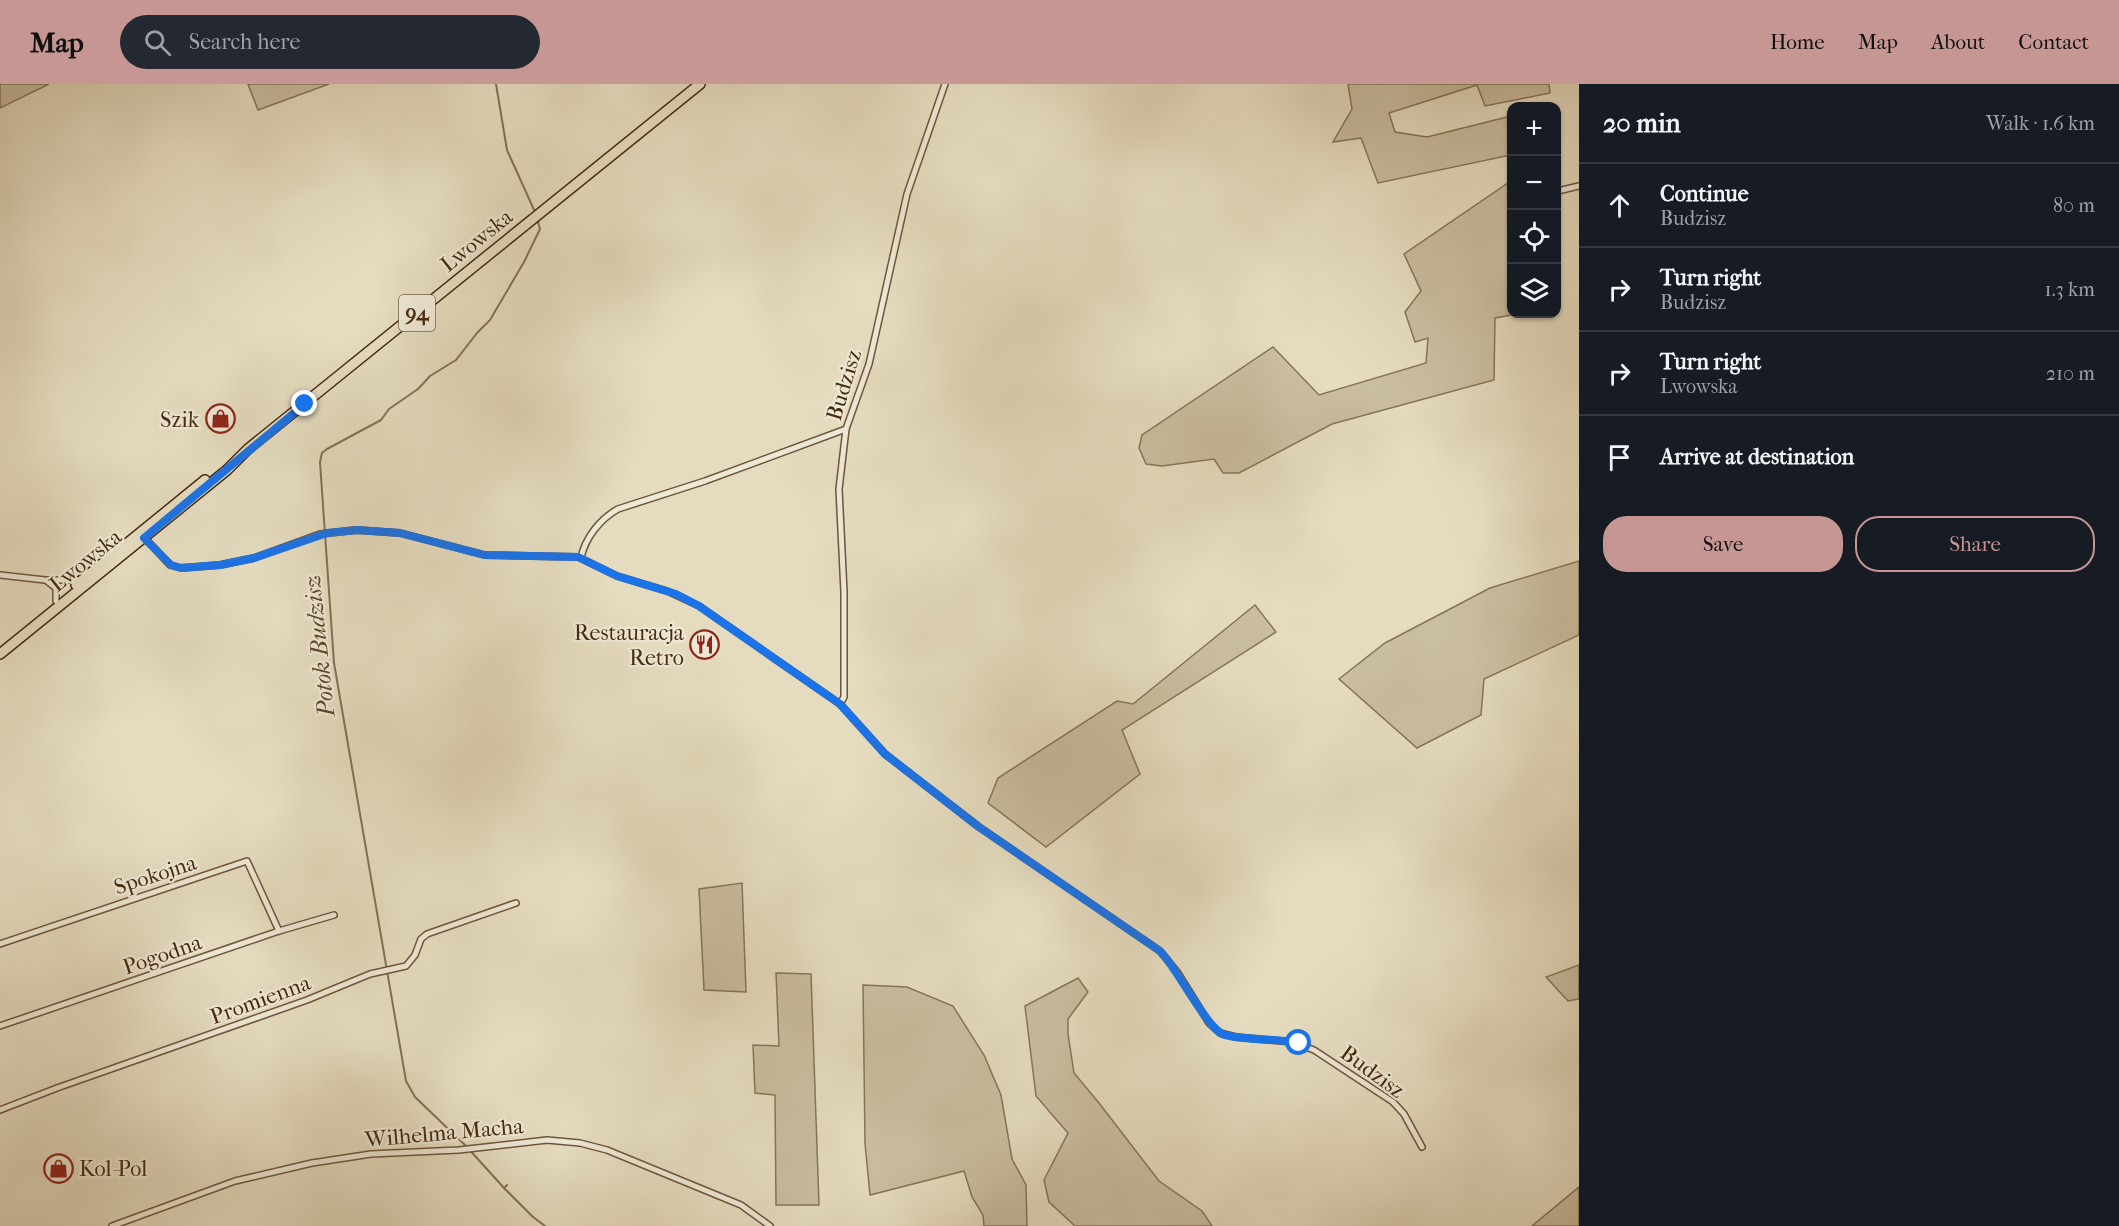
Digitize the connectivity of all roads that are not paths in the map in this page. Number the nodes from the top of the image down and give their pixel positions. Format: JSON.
{"nodes":[{"id":1,"x":700,"y":84,"type":"edge"},
{"id":2,"x":945,"y":84,"type":"edge"},
{"id":3,"x":1579,"y":186,"type":"edge"},
{"id":4,"x":1561,"y":190,"type":"edge"},
{"id":5,"x":846,"y":429,"type":"junction"},
{"id":6,"x":142,"y":535,"type":"junction"},
{"id":7,"x":581,"y":558,"type":"junction"},
{"id":8,"x":0,"y":575,"type":"edge"},
{"id":9,"x":45,"y":580,"type":"junction"},
{"id":10,"x":82,"y":580,"type":"junction"},
{"id":11,"x":56,"y":601,"type":"junction"},
{"id":12,"x":0,"y":646,"type":"edge"},
{"id":13,"x":0,"y":654,"type":"edge"},
{"id":14,"x":840,"y":704,"type":"junction"},
{"id":15,"x":516,"y":903,"type":"dead end"},
{"id":16,"x":334,"y":915,"type":"dead end"},
{"id":17,"x":279,"y":931,"type":"junction"},
{"id":18,"x":0,"y":944,"type":"edge"},
{"id":19,"x":0,"y":1026,"type":"edge"},
{"id":20,"x":0,"y":1110,"type":"edge"},
{"id":21,"x":1422,"y":1147,"type":"dead end"},
{"id":22,"x":112,"y":1226,"type":"edge"},
{"id":23,"x":770,"y":1226,"type":"edge"}],
"edges":[{"from":1,"to":6,"type":"main road","name":"Lwowska","number":"94"},
{"from":2,"to":5,"type":"street","name":"Budzisz"},
{"from":3,"to":4,"type":"street"},
{"from":5,"to":7,"type":"street"},
{"from":5,"to":14,"type":"street","name":"Budzisz"},
{"from":6,"to":7,"type":"street","name":"Budzisz"},
{"from":6,"to":10,"type":"main road","name":"Lwowska","number":"94"},
{"from":6,"to":13,"type":"main road","name":"Lwowska","number":"94"},
{"from":7,"to":14,"type":"street","name":"Budzisz"},
{"from":8,"to":9,"type":"street"},
{"from":9,"to":10,"type":"street"},
{"from":9,"to":11,"type":"street"},
{"from":10,"to":11,"type":"main road","name":"Lwowska","number":"94"},
{"from":11,"to":12,"type":"main road","name":"Lwowska","number":"94"},
{"from":14,"to":21,"type":"street","name":"Budzisz"},
{"from":15,"to":20,"type":"street","name":"Promienna"},
{"from":16,"to":17,"type":"street","name":"Pogodna"},
{"from":17,"to":18,"type":"street","name":"Spokojna"},
{"from":17,"to":19,"type":"street","name":"Pogodna"},
{"from":22,"to":23,"type":"street","name":"Wilhelma Macha"}]}
